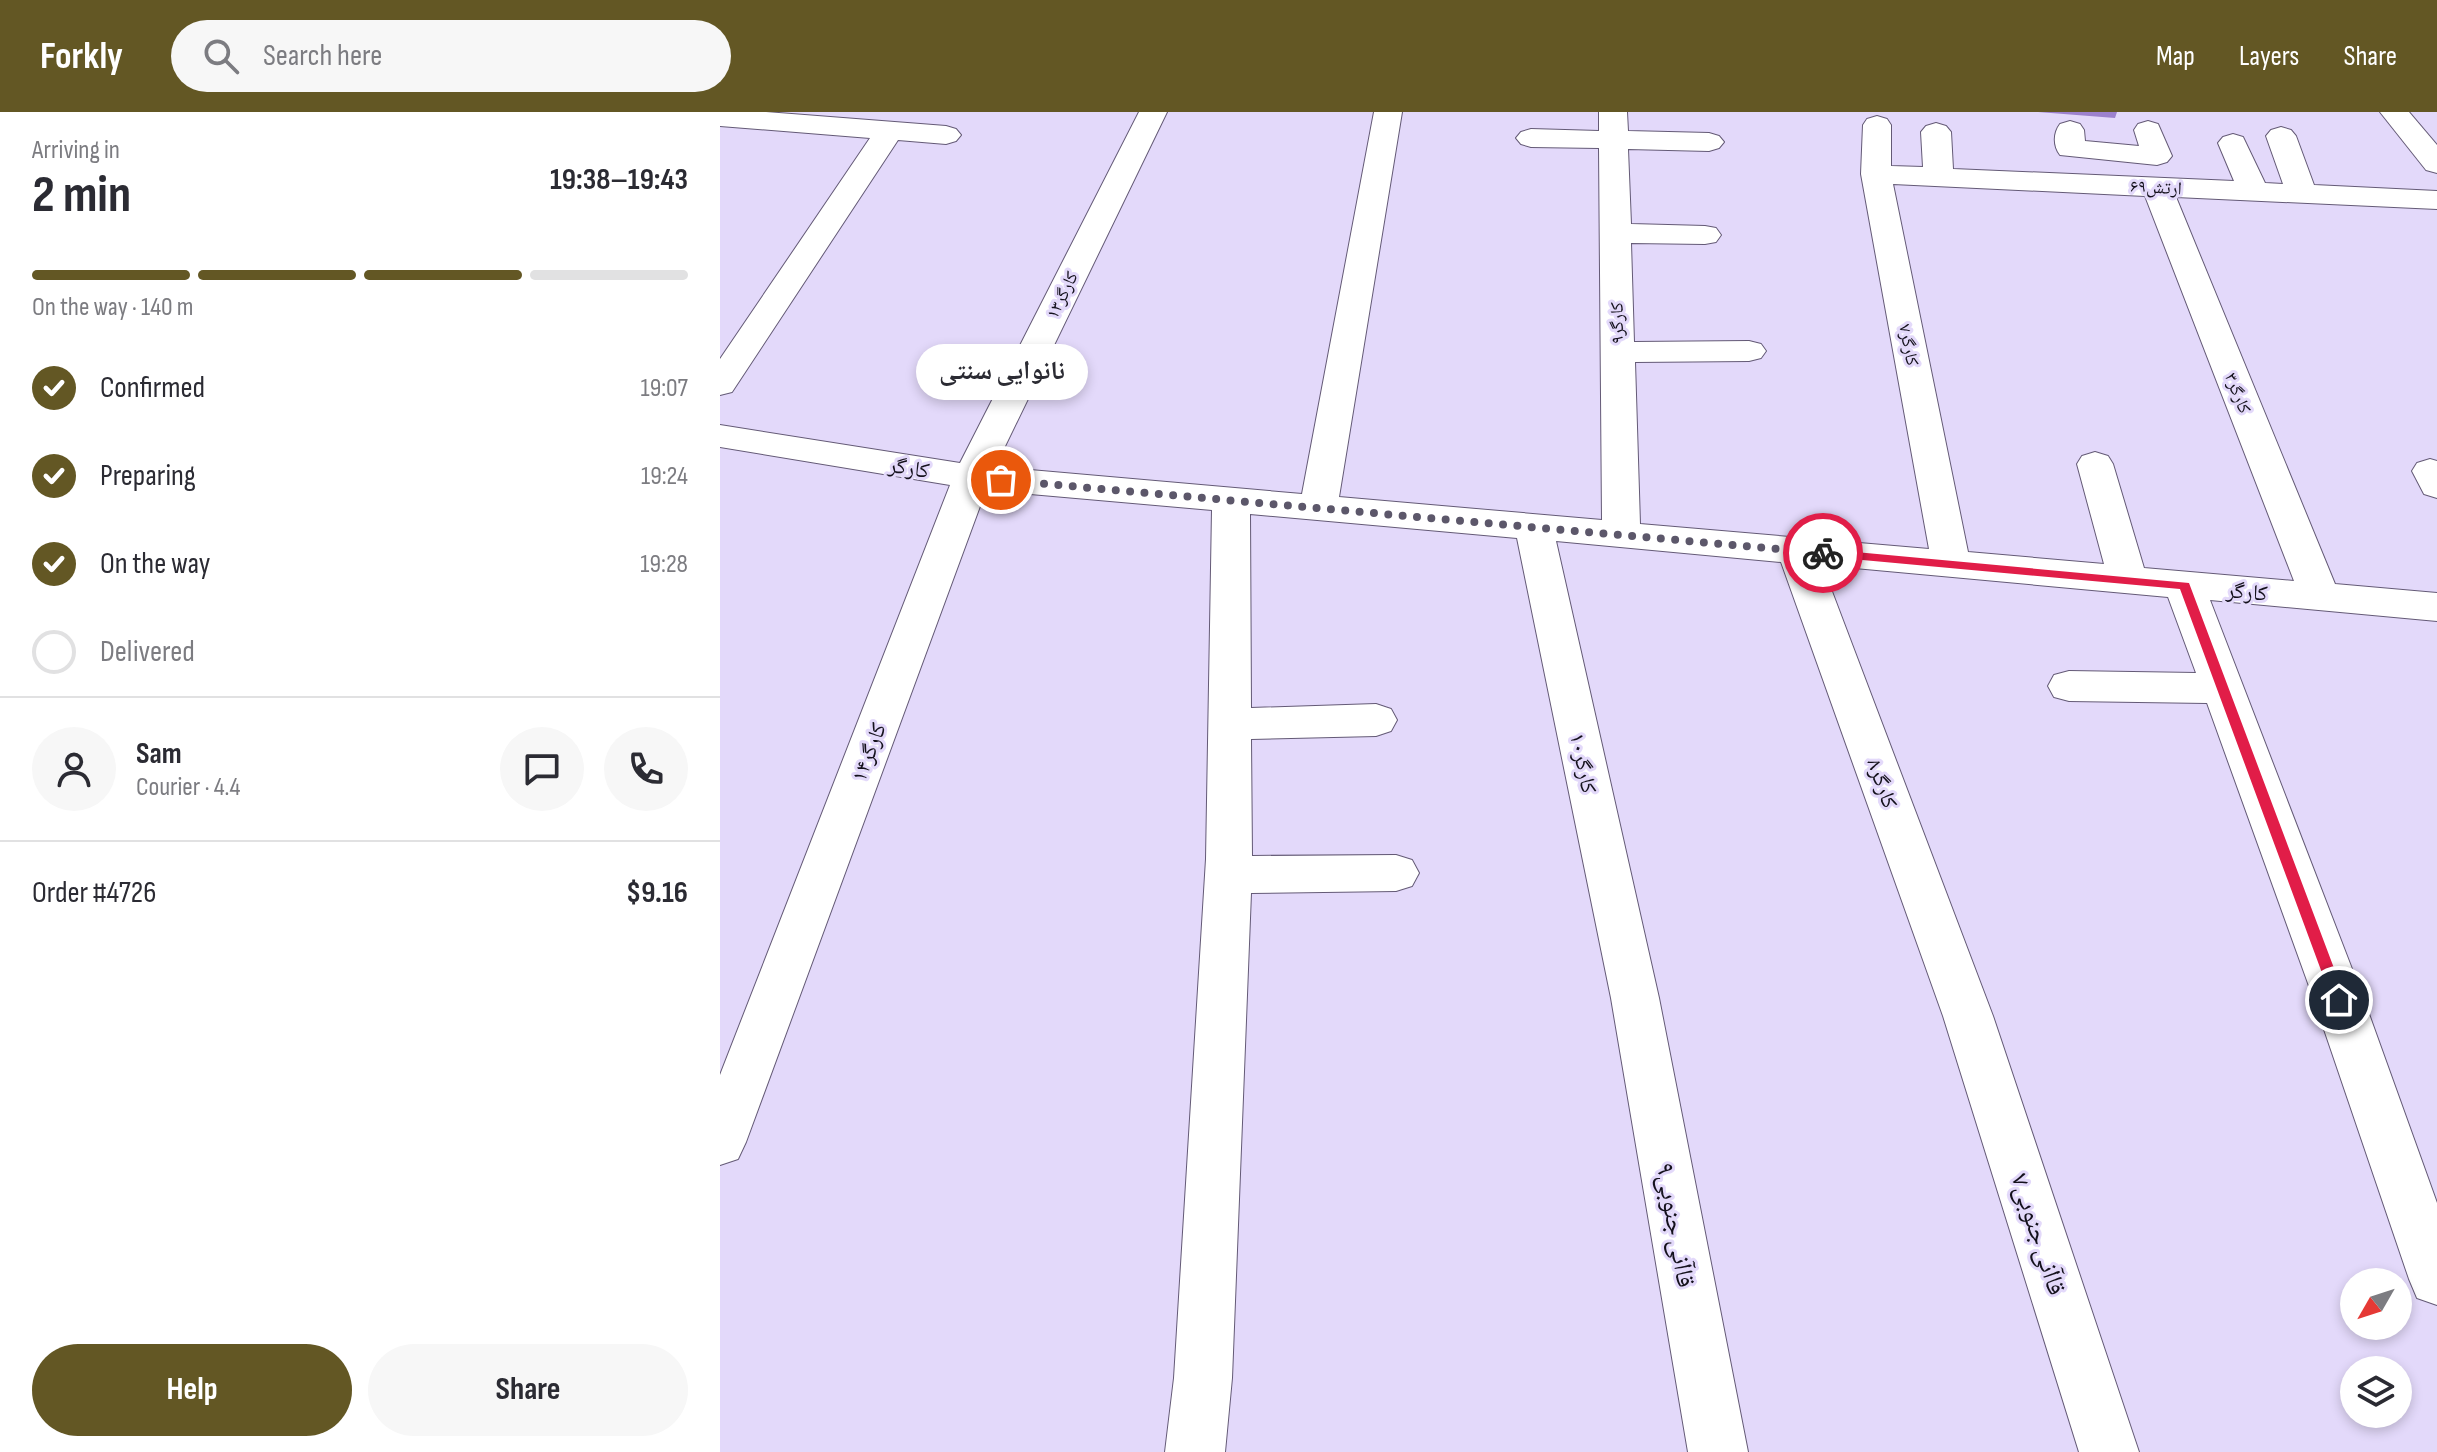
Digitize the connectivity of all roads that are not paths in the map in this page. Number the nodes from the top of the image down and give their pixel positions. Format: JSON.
{"nodes":[{"id":1,"x":1153,"y":112,"type":"edge"},
{"id":2,"x":1388,"y":112,"type":"edge"},
{"id":3,"x":2394,"y":112,"type":"edge"},
{"id":4,"x":760,"y":116,"type":"edge"},
{"id":5,"x":720,"y":117,"type":"edge"},
{"id":6,"x":910,"y":125,"type":"edge"},
{"id":7,"x":1877,"y":125,"type":"dead end"},
{"id":8,"x":1613,"y":126,"type":"edge"},
{"id":9,"x":2070,"y":130,"type":"dead end"},
{"id":10,"x":2148,"y":130,"type":"dead end"},
{"id":11,"x":1936,"y":132,"type":"dead end"},
{"id":12,"x":946,"y":135,"type":"dead end"},
{"id":13,"x":2281,"y":136,"type":"dead end"},
{"id":14,"x":1531,"y":138,"type":"dead end"},
{"id":15,"x":1709,"y":142,"type":"dead end"},
{"id":16,"x":2233,"y":143,"type":"dead end"},
{"id":17,"x":2128,"y":156,"type":"junction"},
{"id":18,"x":2437,"y":164,"type":"edge"},
{"id":19,"x":1876,"y":174,"type":"junction"},
{"id":20,"x":1938,"y":177,"type":"junction"},
{"id":21,"x":2148,"y":187,"type":"junction"},
{"id":22,"x":2254,"y":192,"type":"junction"},
{"id":23,"x":2302,"y":194,"type":"junction"},
{"id":24,"x":2437,"y":200,"type":"edge"},
{"id":25,"x":1615,"y":233,"type":"junction"},
{"id":26,"x":1705,"y":235,"type":"dead end"},
{"id":27,"x":1749,"y":351,"type":"dead end"},
{"id":28,"x":1618,"y":352,"type":"junction"},
{"id":29,"x":720,"y":385,"type":"edge"},
{"id":30,"x":720,"y":436,"type":"edge"},
{"id":31,"x":2095,"y":464,"type":"dead end"},
{"id":32,"x":972,"y":477,"type":"junction"},
{"id":33,"x":1231,"y":500,"type":"junction"},
{"id":34,"x":1318,"y":508,"type":"junction"},
{"id":35,"x":1534,"y":527,"type":"junction"},
{"id":36,"x":1621,"y":535,"type":"junction"},
{"id":37,"x":1797,"y":551,"type":"junction"},
{"id":38,"x":1951,"y":564,"type":"junction"},
{"id":39,"x":2128,"y":580,"type":"junction"},
{"id":40,"x":2184,"y":585,"type":"junction"},
{"id":41,"x":2320,"y":597,"type":"junction"},
{"id":42,"x":2437,"y":607,"type":"edge"},
{"id":43,"x":2069,"y":686,"type":"dead end"},
{"id":44,"x":2223,"y":688,"type":"junction"},
{"id":45,"x":1376,"y":720,"type":"dead end"},
{"id":46,"x":1229,"y":724,"type":"junction"},
{"id":47,"x":1396,"y":873,"type":"dead end"},
{"id":48,"x":1227,"y":875,"type":"junction"},
{"id":49,"x":1635,"y":998,"type":"joint"},
{"id":50,"x":1968,"y":1016,"type":"joint"},
{"id":51,"x":720,"y":1142,"type":"edge"},
{"id":52,"x":2437,"y":1279,"type":"edge"},
{"id":53,"x":1195,"y":1452,"type":"edge"},
{"id":54,"x":1718,"y":1452,"type":"edge"},
{"id":55,"x":2109,"y":1452,"type":"edge"}],
"edges":[{"from":1,"to":32,"type":"street","name":"کارگر۱۳"},
{"from":2,"to":34,"type":"street"},
{"from":3,"to":18,"type":"street"},
{"from":4,"to":5,"type":"street"},
{"from":4,"to":6,"type":"street"},
{"from":6,"to":12,"type":"street"},
{"from":6,"to":29,"type":"street"},
{"from":7,"to":19,"type":"street","name":"کارگر۷"},
{"from":8,"to":14,"type":"street"},
{"from":8,"to":15,"type":"street"},
{"from":8,"to":25,"type":"street","name":"کارگر۹"},
{"from":9,"to":17,"type":"street"},
{"from":10,"to":17,"type":"street"},
{"from":11,"to":20,"type":"street"},
{"from":13,"to":23,"type":"street"},
{"from":16,"to":22,"type":"street"},
{"from":17,"to":21,"type":"street","name":"کارگر۳"},
{"from":19,"to":20,"type":"street","name":"ارتش۶۹"},
{"from":19,"to":38,"type":"street","name":"کارگر۷"},
{"from":20,"to":21,"type":"street","name":"ارتش۶۹"},
{"from":21,"to":22,"type":"street","name":"ارتش۶۹"},
{"from":21,"to":41,"type":"street","name":"کارگر۳"},
{"from":22,"to":23,"type":"street","name":"ارتش۶۹"},
{"from":23,"to":24,"type":"street","name":"ارتش۶۹"},
{"from":25,"to":26,"type":"street"},
{"from":25,"to":28,"type":"street","name":"کارگر۹"},
{"from":27,"to":28,"type":"street"},
{"from":28,"to":36,"type":"street","name":"کارگر۹"},
{"from":30,"to":32,"type":"street","name":"کارگر"},
{"from":31,"to":39,"type":"street"},
{"from":32,"to":33,"type":"street","name":"کارگر"},
{"from":32,"to":51,"type":"street","name":"کارگر۱۴"},
{"from":33,"to":34,"type":"street","name":"کارگر"},
{"from":33,"to":46,"type":"street"},
{"from":34,"to":35,"type":"street","name":"کارگر"},
{"from":35,"to":36,"type":"street","name":"کارگر"},
{"from":35,"to":49,"type":"street","name":"کارگر۱۰"},
{"from":36,"to":37,"type":"street","name":"کارگر"},
{"from":37,"to":38,"type":"street","name":"کارگر"},
{"from":37,"to":50,"type":"street","name":"کارگر۸"},
{"from":38,"to":39,"type":"street","name":"کارگر"},
{"from":39,"to":40,"type":"street","name":"کارگر"},
{"from":40,"to":41,"type":"street","name":"کارگر"},
{"from":40,"to":44,"type":"street"},
{"from":41,"to":42,"type":"street","name":"کارگر"},
{"from":43,"to":44,"type":"street"},
{"from":44,"to":52,"type":"street"},
{"from":45,"to":46,"type":"street"},
{"from":46,"to":48,"type":"street"},
{"from":47,"to":48,"type":"street"},
{"from":48,"to":53,"type":"street"},
{"from":49,"to":54,"type":"street","name":"قاآنی جنوبی۹"},
{"from":50,"to":55,"type":"street","name":"قاآنی جنوبی۷"}]}
